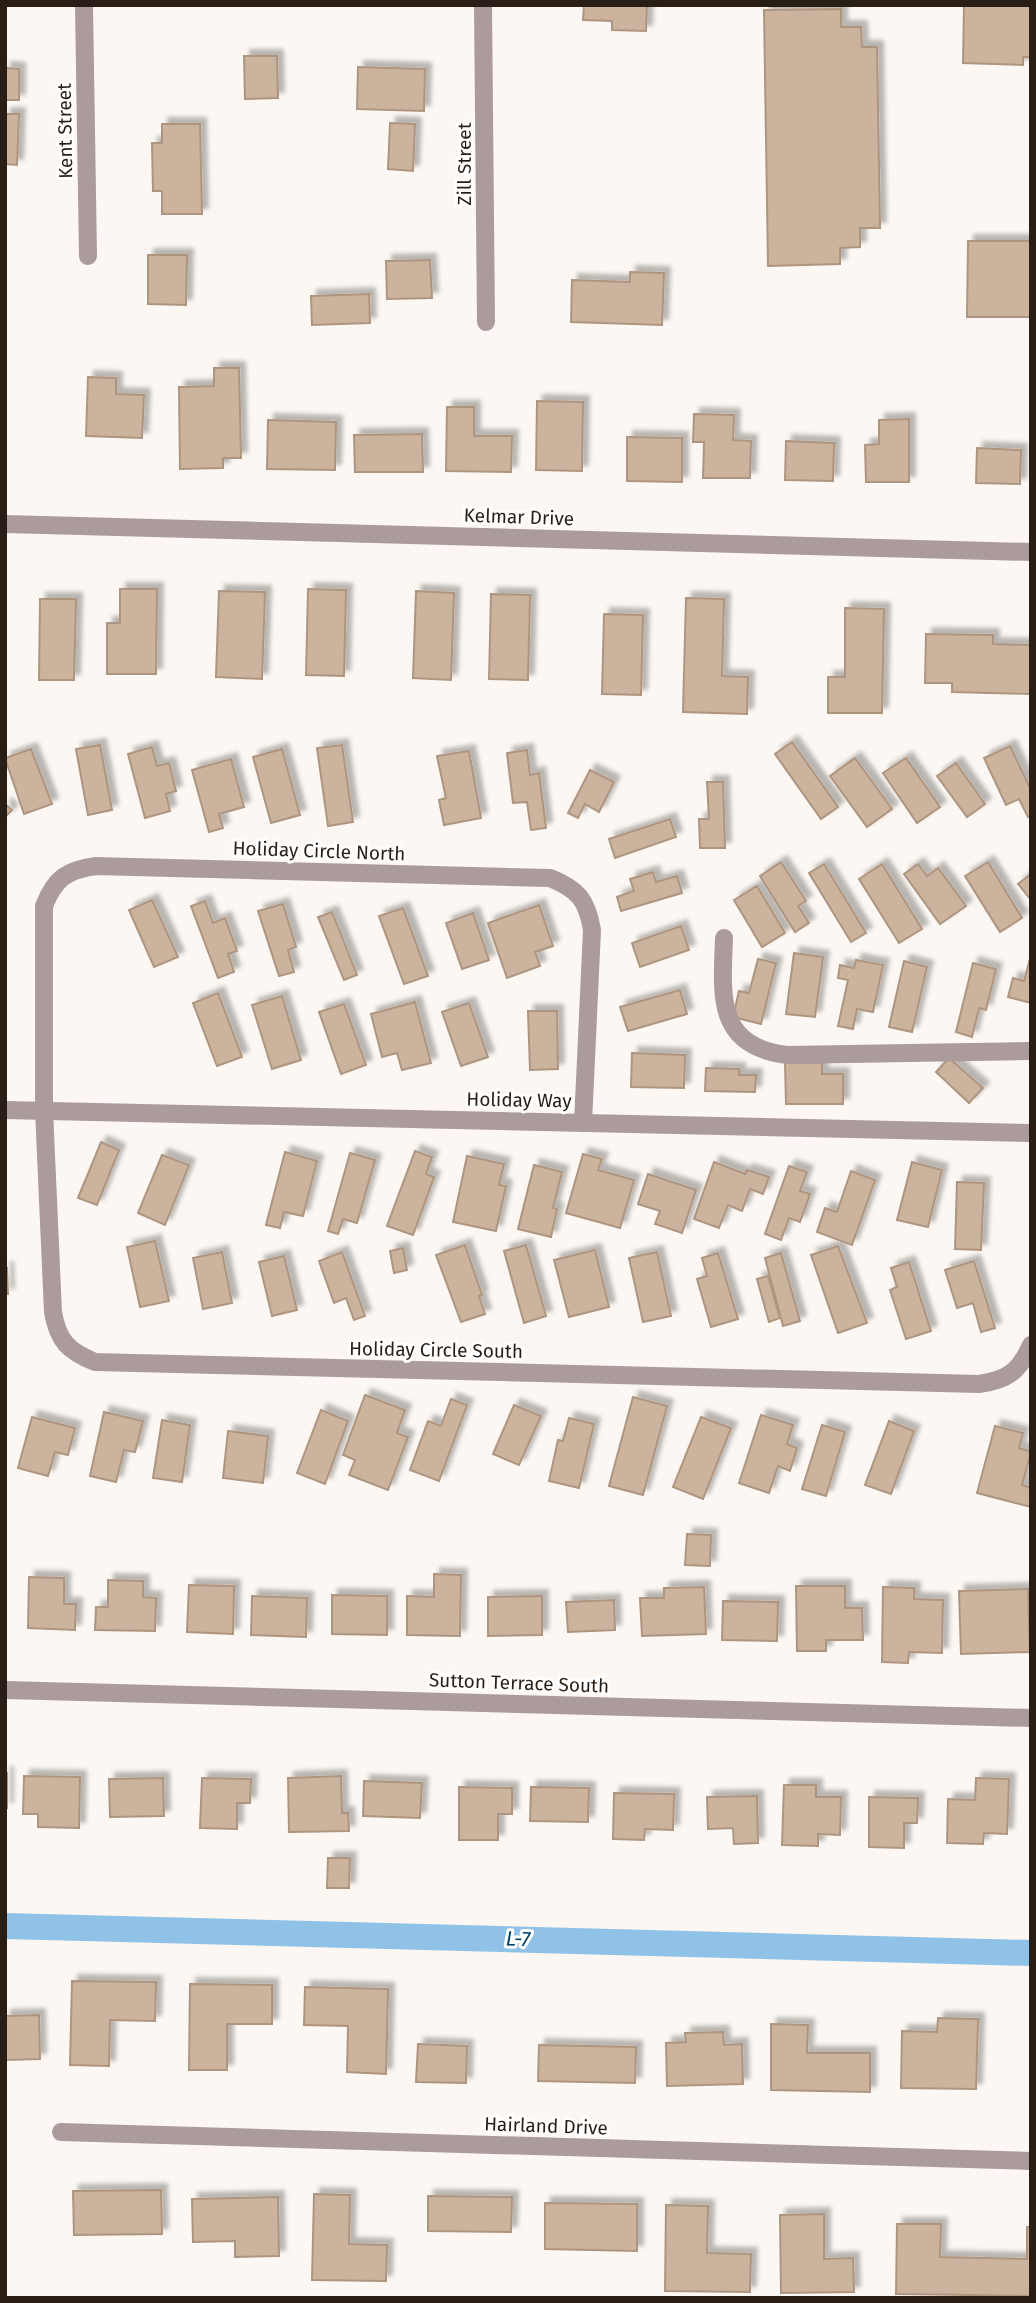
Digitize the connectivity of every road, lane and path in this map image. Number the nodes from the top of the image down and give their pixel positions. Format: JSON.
{"nodes":[{"id":1,"x":84,"y":5,"type":"edge"},
{"id":2,"x":483,"y":5,"type":"edge"},
{"id":3,"x":88,"y":256,"type":"dead end"},
{"id":4,"x":486,"y":322,"type":"dead end"},
{"id":5,"x":5,"y":524,"type":"edge"},
{"id":6,"x":1031,"y":552,"type":"edge"},
{"id":7,"x":724,"y":938,"type":"dead end"},
{"id":8,"x":1031,"y":1051,"type":"edge"},
{"id":9,"x":5,"y":1110,"type":"edge"},
{"id":10,"x":44,"y":1110,"type":"junction"},
{"id":11,"x":583,"y":1123,"type":"junction"},
{"id":12,"x":1031,"y":1133,"type":"edge"},
{"id":13,"x":1031,"y":1345,"type":"edge"},
{"id":14,"x":5,"y":1690,"type":"edge"},
{"id":15,"x":1031,"y":1718,"type":"edge"},
{"id":16,"x":61,"y":2132,"type":"dead end"},
{"id":17,"x":1031,"y":2161,"type":"edge"}],
"edges":[{"from":1,"to":3,"type":"street","name":"Kent Street"},
{"from":2,"to":4,"type":"street","name":"Zill Street"},
{"from":5,"to":6,"type":"street","name":"Kelmar Drive"},
{"from":7,"to":8,"type":"street"},
{"from":9,"to":10,"type":"street","name":"Holiday Way"},
{"from":10,"to":11,"type":"street","name":"Holiday Way"},
{"from":10,"to":11,"type":"street","name":"Holiday Circle North"},
{"from":10,"to":13,"type":"street","name":"Holiday Circle South"},
{"from":11,"to":12,"type":"street","name":"Holiday Way"},
{"from":14,"to":15,"type":"street","name":"Sutton Terrace South"},
{"from":16,"to":17,"type":"street","name":"Hairland Drive"}]}
